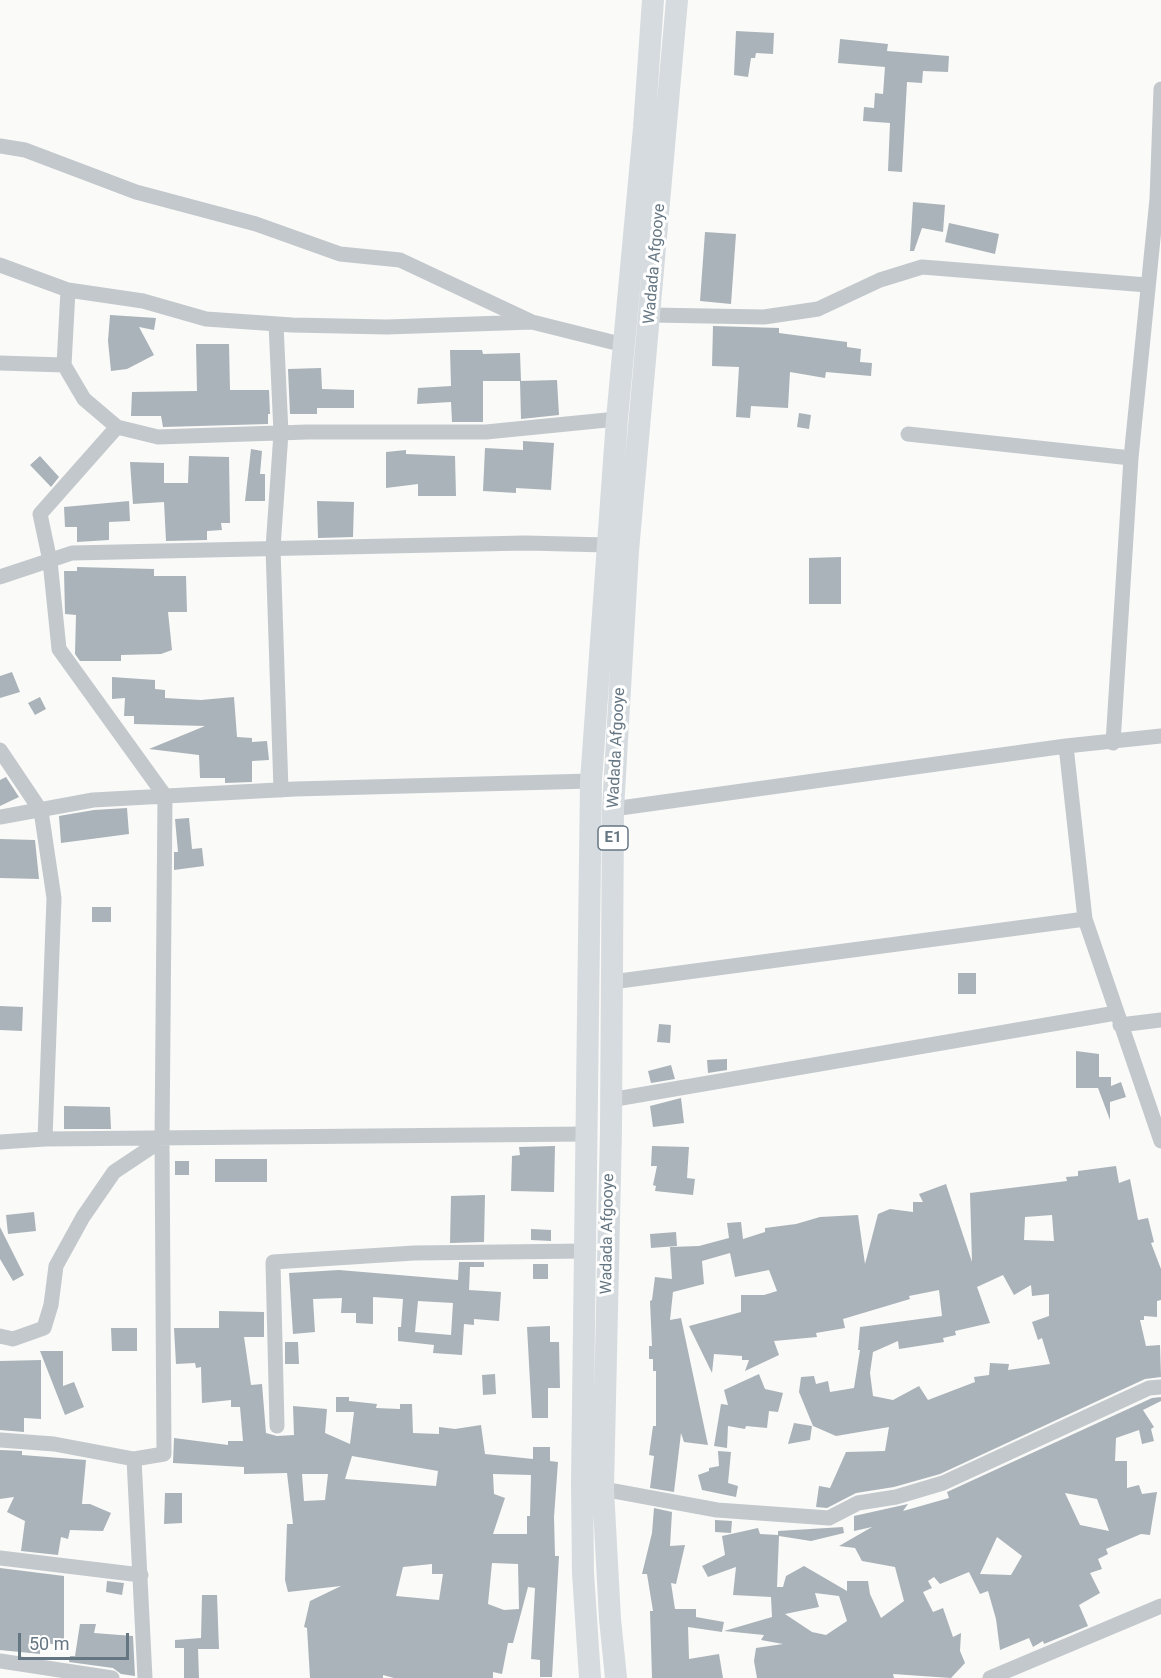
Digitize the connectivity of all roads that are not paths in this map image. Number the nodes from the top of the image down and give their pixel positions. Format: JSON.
{"nodes":[{"id":1,"x":652,"y":0,"type":"edge"},
{"id":2,"x":677,"y":0,"type":"edge"},
{"id":3,"x":1161,"y":89,"type":"edge"},
{"id":4,"x":1160,"y":143,"type":"edge"},
{"id":5,"x":0,"y":146,"type":"edge"},
{"id":6,"x":1159,"y":198,"type":"edge"},
{"id":7,"x":1155,"y":264,"type":"edge"},
{"id":8,"x":0,"y":265,"type":"edge"},
{"id":9,"x":1146,"y":285,"type":"junction"},
{"id":10,"x":68,"y":290,"type":"junction"},
{"id":11,"x":651,"y":315,"type":"junction"},
{"id":12,"x":532,"y":322,"type":"junction"},
{"id":13,"x":276,"y":324,"type":"junction"},
{"id":14,"x":624,"y":345,"type":"junction"},
{"id":15,"x":0,"y":363,"type":"edge"},
{"id":16,"x":64,"y":366,"type":"junction"},
{"id":17,"x":617,"y":419,"type":"junction"},
{"id":18,"x":117,"y":427,"type":"junction"},
{"id":19,"x":280,"y":433,"type":"junction"},
{"id":20,"x":908,"y":434,"type":"dead end"},
{"id":21,"x":1131,"y":458,"type":"junction"},
{"id":22,"x":609,"y":545,"type":"junction"},
{"id":23,"x":273,"y":548,"type":"junction"},
{"id":24,"x":50,"y":561,"type":"junction"},
{"id":25,"x":0,"y":577,"type":"edge"},
{"id":26,"x":1161,"y":736,"type":"edge"},
{"id":27,"x":1113,"y":743,"type":"junction"},
{"id":28,"x":1066,"y":746,"type":"junction"},
{"id":29,"x":0,"y":750,"type":"edge"},
{"id":30,"x":591,"y":781,"type":"junction"},
{"id":31,"x":281,"y":790,"type":"junction"},
{"id":32,"x":165,"y":796,"type":"junction"},
{"id":33,"x":613,"y":809,"type":"junction"},
{"id":34,"x":41,"y":810,"type":"junction"},
{"id":35,"x":0,"y":817,"type":"edge"},
{"id":36,"x":1084,"y":919,"type":"junction"},
{"id":37,"x":612,"y":982,"type":"junction"},
{"id":38,"x":1118,"y":1019,"type":"junction"},
{"id":39,"x":1161,"y":1020,"type":"edge"},
{"id":40,"x":610,"y":1100,"type":"junction"},
{"id":41,"x":586,"y":1134,"type":"junction"},
{"id":42,"x":1160,"y":1134,"type":"edge"},
{"id":43,"x":45,"y":1139,"type":"junction"},
{"id":44,"x":162,"y":1140,"type":"junction"},
{"id":45,"x":0,"y":1142,"type":"edge"},
{"id":46,"x":585,"y":1251,"type":"junction"},
{"id":47,"x":0,"y":1336,"type":"edge"},
{"id":48,"x":1161,"y":1387,"type":"edge"},
{"id":49,"x":277,"y":1426,"type":"dead end"},
{"id":50,"x":0,"y":1440,"type":"edge"},
{"id":51,"x":134,"y":1459,"type":"junction"},
{"id":52,"x":603,"y":1489,"type":"junction"},
{"id":53,"x":0,"y":1557,"type":"edge"},
{"id":54,"x":141,"y":1575,"type":"junction"},
{"id":55,"x":1161,"y":1606,"type":"edge"},
{"id":56,"x":0,"y":1661,"type":"edge"},
{"id":57,"x":112,"y":1678,"type":"edge"},
{"id":58,"x":145,"y":1678,"type":"edge"},
{"id":59,"x":590,"y":1678,"type":"edge"},
{"id":60,"x":616,"y":1678,"type":"edge"},
{"id":61,"x":990,"y":1678,"type":"edge"}],
"edges":[{"from":1,"to":14,"type":"highway","name":"Wadada Afgooye","number":"E1"},
{"from":2,"to":11,"type":"highway","name":"Wadada Afgooye","number":"E1"},
{"from":3,"to":4,"type":"street"},
{"from":4,"to":6,"type":"street"},
{"from":5,"to":12,"type":"street"},
{"from":6,"to":7,"type":"street"},
{"from":7,"to":9,"type":"street"},
{"from":8,"to":10,"type":"street"},
{"from":9,"to":11,"type":"street"},
{"from":9,"to":21,"type":"street"},
{"from":10,"to":13,"type":"street"},
{"from":10,"to":16,"type":"street"},
{"from":11,"to":33,"type":"highway","name":"Wadada Afgooye","number":"E1"},
{"from":12,"to":13,"type":"street"},
{"from":12,"to":14,"type":"street"},
{"from":13,"to":19,"type":"street"},
{"from":14,"to":17,"type":"highway","name":"Wadada Afgooye","number":"E1"},
{"from":15,"to":16,"type":"street"},
{"from":16,"to":18,"type":"street"},
{"from":17,"to":19,"type":"street"},
{"from":17,"to":22,"type":"highway","name":"Wadada Afgooye","number":"E1"},
{"from":18,"to":19,"type":"street"},
{"from":18,"to":24,"type":"street"},
{"from":19,"to":23,"type":"street"},
{"from":20,"to":21,"type":"street"},
{"from":21,"to":27,"type":"street"},
{"from":22,"to":23,"type":"street"},
{"from":22,"to":30,"type":"highway","name":"Wadada Afgooye","number":"E1"},
{"from":23,"to":24,"type":"street"},
{"from":23,"to":31,"type":"street"},
{"from":24,"to":25,"type":"street"},
{"from":24,"to":32,"type":"street"},
{"from":26,"to":27,"type":"street"},
{"from":27,"to":28,"type":"street"},
{"from":28,"to":33,"type":"street"},
{"from":28,"to":36,"type":"street"},
{"from":29,"to":34,"type":"street"},
{"from":30,"to":31,"type":"street"},
{"from":30,"to":41,"type":"highway","name":"Wadada Afgooye","number":"E1"},
{"from":31,"to":32,"type":"street"},
{"from":32,"to":34,"type":"street"},
{"from":32,"to":44,"type":"street"},
{"from":33,"to":37,"type":"highway","name":"Wadada Afgooye","number":"E1"},
{"from":34,"to":35,"type":"street"},
{"from":34,"to":43,"type":"street"},
{"from":36,"to":37,"type":"street"},
{"from":36,"to":38,"type":"street"},
{"from":37,"to":40,"type":"highway","name":"Wadada Afgooye","number":"E1"},
{"from":38,"to":39,"type":"street"},
{"from":38,"to":40,"type":"street"},
{"from":38,"to":42,"type":"street"},
{"from":40,"to":52,"type":"highway","name":"Wadada Afgooye","number":"E1"},
{"from":41,"to":44,"type":"street"},
{"from":41,"to":46,"type":"highway","name":"Wadada Afgooye","number":"E1"},
{"from":43,"to":44,"type":"street"},
{"from":43,"to":45,"type":"street"},
{"from":44,"to":47,"type":"street"},
{"from":44,"to":51,"type":"street"},
{"from":46,"to":49,"type":"street"},
{"from":46,"to":59,"type":"highway","name":"Wadada Afgooye","number":"E1"},
{"from":48,"to":52,"type":"street"},
{"from":50,"to":51,"type":"street"},
{"from":51,"to":54,"type":"street"},
{"from":52,"to":60,"type":"highway","name":"Wadada Afgooye","number":"E1"},
{"from":53,"to":54,"type":"street"},
{"from":54,"to":58,"type":"street"},
{"from":55,"to":61,"type":"street"},
{"from":56,"to":57,"type":"street"}]}
